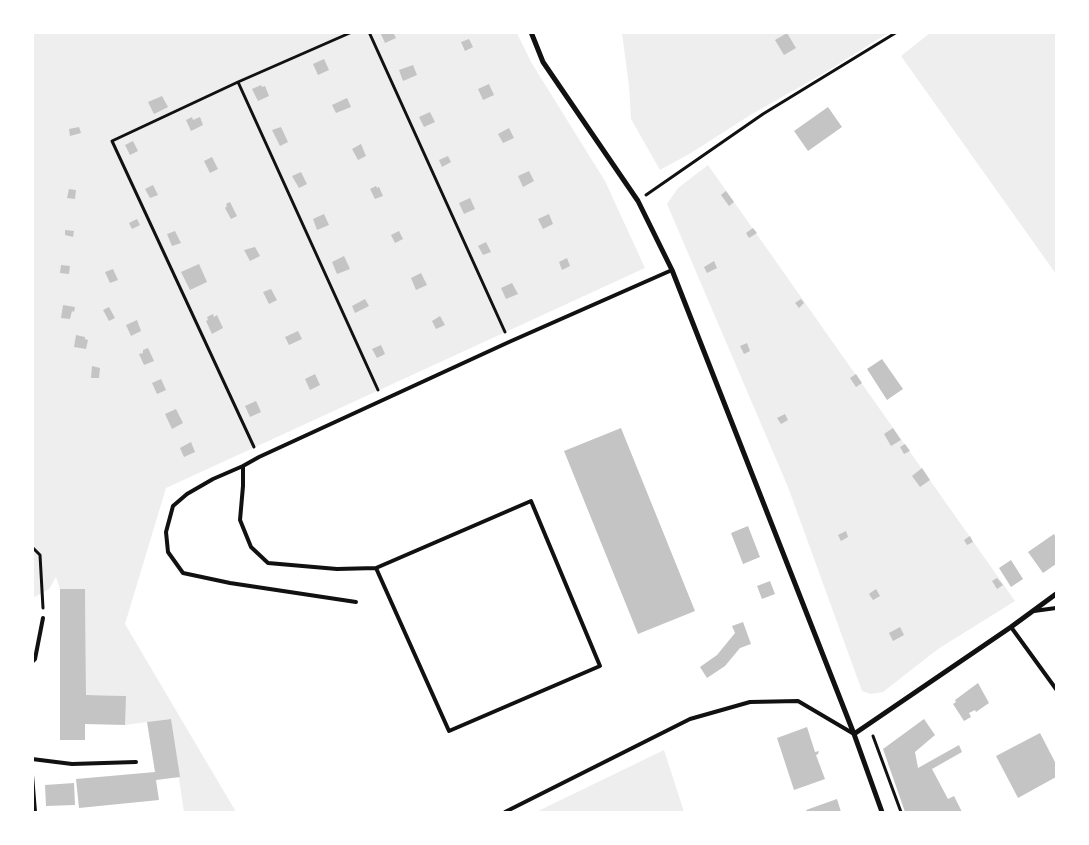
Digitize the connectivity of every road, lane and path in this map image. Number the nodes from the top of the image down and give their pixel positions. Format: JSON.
{"nodes":[{"id":1,"x":352,"y":32,"type":"edge"},
{"id":2,"x":369,"y":32,"type":"edge"},
{"id":3,"x":531,"y":32,"type":"edge"},
{"id":4,"x":896,"y":32,"type":"edge"},
{"id":5,"x":238,"y":82,"type":"junction"},
{"id":6,"x":638,"y":201,"type":"junction"},
{"id":7,"x":672,"y":270,"type":"junction"},
{"id":8,"x":509,"y":342,"type":"junction"},
{"id":9,"x":383,"y":400,"type":"junction"},
{"id":10,"x":259,"y":457,"type":"junction"},
{"id":11,"x":243,"y":466,"type":"junction"},
{"id":12,"x":32,"y":547,"type":"edge"},
{"id":13,"x":376,"y":568,"type":"junction"},
{"id":14,"x":1056,"y":594,"type":"edge"},
{"id":15,"x":356,"y":602,"type":"dead end"},
{"id":16,"x":1056,"y":608,"type":"edge"},
{"id":17,"x":1032,"y":611,"type":"junction"},
{"id":18,"x":43,"y":618,"type":"joint"},
{"id":19,"x":1011,"y":627,"type":"junction"},
{"id":20,"x":32,"y":662,"type":"edge"},
{"id":21,"x":1056,"y":689,"type":"edge"},
{"id":22,"x":869,"y":724,"type":"junction"},
{"id":23,"x":854,"y":734,"type":"junction"},
{"id":24,"x":32,"y":759,"type":"edge"},
{"id":25,"x":136,"y":762,"type":"dead end"},
{"id":26,"x":32,"y":775,"type":"edge"},
{"id":27,"x":35,"y":812,"type":"edge"},
{"id":28,"x":505,"y":812,"type":"edge"},
{"id":29,"x":882,"y":812,"type":"edge"},
{"id":30,"x":901,"y":812,"type":"edge"}],
"edges":[{"from":1,"to":5,"type":"path"},
{"from":2,"to":8,"type":"path"},
{"from":3,"to":6,"type":"street"},
{"from":4,"to":6,"type":"path"},
{"from":5,"to":9,"type":"path"},
{"from":5,"to":10,"type":"path"},
{"from":6,"to":7,"type":"street"},
{"from":7,"to":8,"type":"lane"},
{"from":7,"to":23,"type":"street"},
{"from":8,"to":9,"type":"lane"},
{"from":9,"to":10,"type":"lane"},
{"from":10,"to":11,"type":"lane"},
{"from":11,"to":13,"type":"lane"},
{"from":11,"to":15,"type":"lane"},
{"from":12,"to":18,"type":"path"},
{"from":13,"to":13,"type":"lane"},
{"from":14,"to":17,"type":"street"},
{"from":16,"to":17,"type":"lane"},
{"from":17,"to":19,"type":"street"},
{"from":18,"to":20,"type":"lane"},
{"from":19,"to":21,"type":"lane"},
{"from":19,"to":22,"type":"street"},
{"from":22,"to":23,"type":"street"},
{"from":22,"to":30,"type":"path"},
{"from":23,"to":28,"type":"lane"},
{"from":23,"to":29,"type":"street"},
{"from":24,"to":25,"type":"lane"},
{"from":26,"to":27,"type":"lane"}]}
